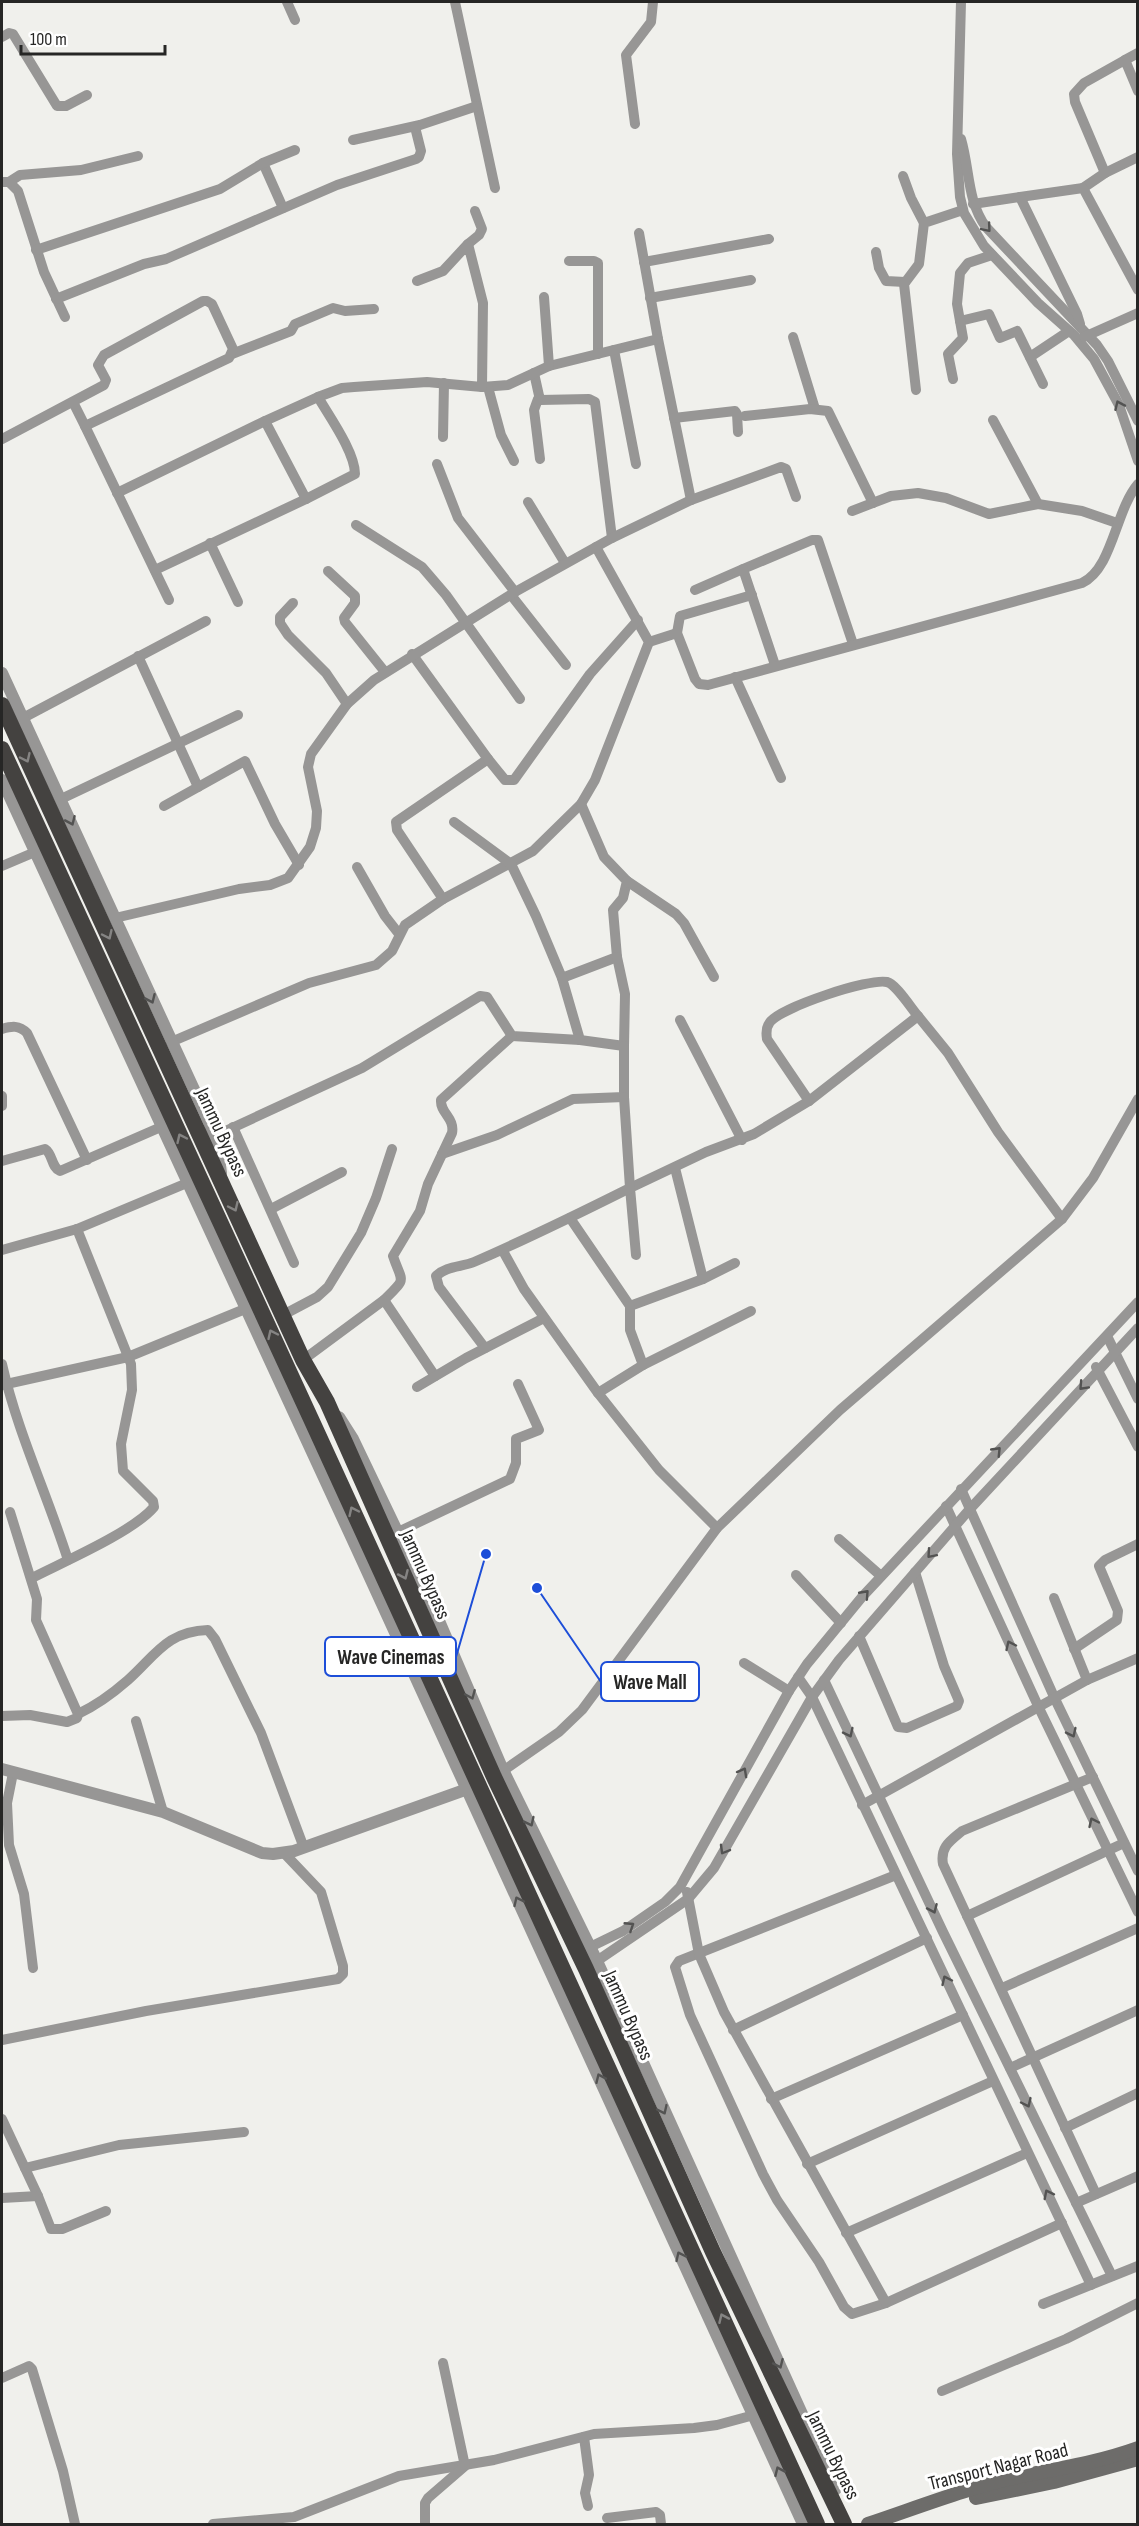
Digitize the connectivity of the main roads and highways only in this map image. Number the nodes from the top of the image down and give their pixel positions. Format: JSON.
{"nodes":[{"id":1,"x":2,"y":705,"type":"edge"},
{"id":2,"x":2,"y":749,"type":"edge"},
{"id":3,"x":1137,"y":2448,"type":"edge"},
{"id":4,"x":1137,"y":2459,"type":"edge"},
{"id":5,"x":817,"y":2524,"type":"edge"},
{"id":6,"x":844,"y":2524,"type":"edge"},
{"id":7,"x":868,"y":2524,"type":"edge"},
{"id":8,"x":896,"y":2524,"type":"edge"}],
"edges":[{"from":1,"to":6,"type":"highway","name":"Jammu Bypass","one_way":true},
{"from":5,"to":2,"type":"highway","name":"Jammu Bypass","one_way":true},
{"from":3,"to":7,"type":"main road","name":"Transport Nagar Road"},
{"from":4,"to":8,"type":"main road","name":"Transport Nagar Road"}]}
